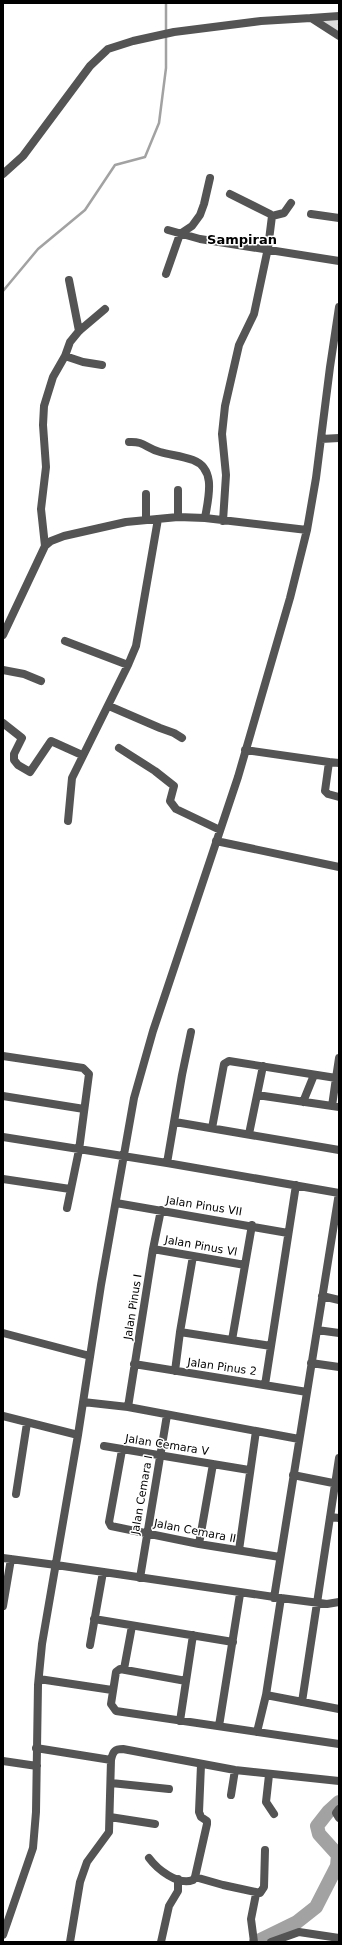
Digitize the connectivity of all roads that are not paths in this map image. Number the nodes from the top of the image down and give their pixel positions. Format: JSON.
{"nodes":[{"id":1,"x":339,"y":16,"type":"edge"},
{"id":2,"x":311,"y":18,"type":"junction"},
{"id":3,"x":339,"y":36,"type":"edge"},
{"id":4,"x":3,"y":174,"type":"edge"},
{"id":5,"x":210,"y":178,"type":"dead end"},
{"id":6,"x":230,"y":194,"type":"dead end"},
{"id":7,"x":292,"y":203,"type":"dead end"},
{"id":8,"x":311,"y":214,"type":"dead end"},
{"id":9,"x":272,"y":216,"type":"junction"},
{"id":10,"x":339,"y":218,"type":"edge"},
{"id":11,"x":168,"y":230,"type":"dead end"},
{"id":12,"x":180,"y":234,"type":"junction"},
{"id":13,"x":268,"y":248,"type":"junction"},
{"id":14,"x":339,"y":261,"type":"edge"},
{"id":15,"x":166,"y":274,"type":"dead end"},
{"id":16,"x":69,"y":280,"type":"dead end"},
{"id":17,"x":339,"y":307,"type":"edge"},
{"id":18,"x":105,"y":309,"type":"dead end"},
{"id":19,"x":79,"y":331,"type":"junction"},
{"id":20,"x":65,"y":356,"type":"junction"},
{"id":21,"x":102,"y":365,"type":"dead end"},
{"id":22,"x":339,"y":438,"type":"edge"},
{"id":23,"x":321,"y":439,"type":"junction"},
{"id":24,"x":129,"y":442,"type":"dead end"},
{"id":25,"x":178,"y":490,"type":"dead end"},
{"id":26,"x":146,"y":494,"type":"dead end"},
{"id":27,"x":178,"y":517,"type":"junction"},
{"id":28,"x":205,"y":518,"type":"junction"},
{"id":29,"x":146,"y":519,"type":"junction"},
{"id":30,"x":158,"y":519,"type":"junction"},
{"id":31,"x":222,"y":521,"type":"junction"},
{"id":32,"x":307,"y":530,"type":"junction"},
{"id":33,"x":45,"y":546,"type":"junction"},
{"id":34,"x":3,"y":635,"type":"edge"},
{"id":35,"x":65,"y":641,"type":"dead end"},
{"id":36,"x":128,"y":665,"type":"junction"},
{"id":37,"x":3,"y":670,"type":"edge"},
{"id":38,"x":41,"y":681,"type":"dead end"},
{"id":39,"x":108,"y":706,"type":"junction"},
{"id":40,"x":3,"y":723,"type":"edge"},
{"id":41,"x":182,"y":738,"type":"dead end"},
{"id":42,"x":119,"y":748,"type":"dead end"},
{"id":43,"x":245,"y":750,"type":"junction"},
{"id":44,"x":82,"y":756,"type":"junction"},
{"id":45,"x":328,"y":762,"type":"junction"},
{"id":46,"x":339,"y":763,"type":"edge"},
{"id":47,"x":339,"y":796,"type":"edge"},
{"id":48,"x":68,"y":821,"type":"dead end"},
{"id":49,"x":220,"y":830,"type":"junction"},
{"id":50,"x":216,"y":841,"type":"junction"},
{"id":51,"x":339,"y":867,"type":"edge"},
{"id":52,"x":191,"y":1032,"type":"dead end"},
{"id":53,"x":3,"y":1056,"type":"edge"},
{"id":54,"x":339,"y":1058,"type":"edge"},
{"id":55,"x":263,"y":1066,"type":"junction"},
{"id":56,"x":314,"y":1075,"type":"junction"},
{"id":57,"x":336,"y":1078,"type":"junction"},
{"id":58,"x":257,"y":1095,"type":"junction"},
{"id":59,"x":3,"y":1096,"type":"edge"},
{"id":60,"x":303,"y":1102,"type":"junction"},
{"id":61,"x":336,"y":1107,"type":"edge"},
{"id":62,"x":84,"y":1109,"type":"junction"},
{"id":63,"x":174,"y":1122,"type":"junction"},
{"id":64,"x":212,"y":1128,"type":"junction"},
{"id":65,"x":249,"y":1134,"type":"junction"},
{"id":66,"x":3,"y":1137,"type":"edge"},
{"id":67,"x":79,"y":1150,"type":"junction"},
{"id":68,"x":339,"y":1150,"type":"edge"},
{"id":69,"x":123,"y":1156,"type":"junction"},
{"id":70,"x":167,"y":1163,"type":"junction"},
{"id":71,"x":3,"y":1178,"type":"edge"},
{"id":72,"x":296,"y":1185,"type":"junction"},
{"id":73,"x":70,"y":1189,"type":"junction"},
{"id":74,"x":339,"y":1193,"type":"edge"},
{"id":75,"x":116,"y":1202,"type":"junction"},
{"id":76,"x":67,"y":1208,"type":"dead end"},
{"id":77,"x":161,"y":1210,"type":"junction"},
{"id":78,"x":252,"y":1225,"type":"junction"},
{"id":79,"x":288,"y":1233,"type":"junction"},
{"id":80,"x":153,"y":1249,"type":"junction"},
{"id":81,"x":193,"y":1256,"type":"junction"},
{"id":82,"x":245,"y":1265,"type":"junction"},
{"id":83,"x":322,"y":1296,"type":"junction"},
{"id":84,"x":339,"y":1300,"type":"edge"},
{"id":85,"x":317,"y":1330,"type":"junction"},
{"id":86,"x":180,"y":1332,"type":"junction"},
{"id":87,"x":3,"y":1333,"type":"edge"},
{"id":88,"x":339,"y":1333,"type":"edge"},
{"id":89,"x":232,"y":1340,"type":"junction"},
{"id":90,"x":270,"y":1346,"type":"junction"},
{"id":91,"x":90,"y":1356,"type":"junction"},
{"id":92,"x":312,"y":1363,"type":"junction"},
{"id":93,"x":134,"y":1364,"type":"junction"},
{"id":94,"x":339,"y":1367,"type":"edge"},
{"id":95,"x":175,"y":1371,"type":"junction"},
{"id":96,"x":265,"y":1385,"type":"junction"},
{"id":97,"x":307,"y":1392,"type":"junction"},
{"id":98,"x":84,"y":1402,"type":"junction"},
{"id":99,"x":128,"y":1407,"type":"junction"},
{"id":100,"x":167,"y":1415,"type":"junction"},
{"id":101,"x":3,"y":1416,"type":"edge"},
{"id":102,"x":27,"y":1423,"type":"junction"},
{"id":103,"x":256,"y":1431,"type":"junction"},
{"id":104,"x":78,"y":1435,"type":"junction"},
{"id":105,"x":298,"y":1439,"type":"junction"},
{"id":106,"x":104,"y":1446,"type":"dead end"},
{"id":107,"x":122,"y":1450,"type":"junction"},
{"id":108,"x":160,"y":1456,"type":"junction"},
{"id":109,"x":339,"y":1458,"type":"edge"},
{"id":110,"x":213,"y":1464,"type":"junction"},
{"id":111,"x":249,"y":1470,"type":"junction"},
{"id":112,"x":293,"y":1475,"type":"junction"},
{"id":113,"x":337,"y":1483,"type":"edge"},
{"id":114,"x":16,"y":1494,"type":"dead end"},
{"id":115,"x":335,"y":1518,"type":"edge"},
{"id":116,"x":146,"y":1533,"type":"junction"},
{"id":117,"x":199,"y":1544,"type":"junction"},
{"id":118,"x":239,"y":1550,"type":"junction"},
{"id":119,"x":280,"y":1557,"type":"junction"},
{"id":120,"x":7,"y":1559,"type":"edge"},
{"id":121,"x":56,"y":1565,"type":"junction"},
{"id":122,"x":104,"y":1572,"type":"junction"},
{"id":123,"x":140,"y":1578,"type":"junction"},
{"id":124,"x":240,"y":1594,"type":"junction"},
{"id":125,"x":4,"y":1596,"type":"edge"},
{"id":126,"x":277,"y":1598,"type":"junction"},
{"id":127,"x":339,"y":1602,"type":"edge"},
{"id":128,"x":318,"y":1603,"type":"junction"},
{"id":129,"x":3,"y":1606,"type":"edge"},
{"id":130,"x":94,"y":1619,"type":"junction"},
{"id":131,"x":132,"y":1626,"type":"junction"},
{"id":132,"x":193,"y":1635,"type":"junction"},
{"id":133,"x":233,"y":1642,"type":"junction"},
{"id":134,"x":90,"y":1645,"type":"dead end"},
{"id":135,"x":124,"y":1669,"type":"junction"},
{"id":136,"x":38,"y":1678,"type":"junction"},
{"id":137,"x":186,"y":1681,"type":"junction"},
{"id":138,"x":112,"y":1690,"type":"junction"},
{"id":139,"x":266,"y":1695,"type":"junction"},
{"id":140,"x":302,"y":1702,"type":"junction"},
{"id":141,"x":339,"y":1709,"type":"edge"},
{"id":142,"x":180,"y":1720,"type":"junction"},
{"id":143,"x":219,"y":1726,"type":"junction"},
{"id":144,"x":257,"y":1732,"type":"junction"},
{"id":145,"x":339,"y":1744,"type":"edge"},
{"id":146,"x":36,"y":1748,"type":"junction"},
{"id":147,"x":111,"y":1760,"type":"junction"},
{"id":148,"x":3,"y":1761,"type":"edge"},
{"id":149,"x":201,"y":1765,"type":"junction"},
{"id":150,"x":37,"y":1766,"type":"junction"},
{"id":151,"x":235,"y":1770,"type":"junction"},
{"id":152,"x":269,"y":1775,"type":"junction"},
{"id":153,"x":339,"y":1781,"type":"edge"},
{"id":154,"x":111,"y":1783,"type":"junction"},
{"id":155,"x":169,"y":1789,"type":"dead end"},
{"id":156,"x":231,"y":1796,"type":"dead end"},
{"id":157,"x":339,"y":1809,"type":"edge"},
{"id":158,"x":274,"y":1814,"type":"dead end"},
{"id":159,"x":110,"y":1818,"type":"junction"},
{"id":160,"x":339,"y":1818,"type":"edge"},
{"id":161,"x":155,"y":1824,"type":"dead end"},
{"id":162,"x":264,"y":1850,"type":"dead end"},
{"id":163,"x":149,"y":1858,"type":"dead end"},
{"id":164,"x":195,"y":1877,"type":"junction"},
{"id":165,"x":178,"y":1879,"type":"junction"},
{"id":166,"x":256,"y":1894,"type":"junction"},
{"id":167,"x":6,"y":1919,"type":"edge"},
{"id":168,"x":3,"y":1935,"type":"edge"},
{"id":169,"x":339,"y":1938,"type":"edge"},
{"id":170,"x":254,"y":1941,"type":"edge"},
{"id":171,"x":70,"y":1942,"type":"edge"},
{"id":172,"x":161,"y":1942,"type":"edge"},
{"id":173,"x":271,"y":1942,"type":"edge"}],
"edges":[{"from":1,"to":2,"type":"street"},
{"from":2,"to":3,"type":"street"},
{"from":2,"to":4,"type":"street"},
{"from":5,"to":12,"type":"street"},
{"from":6,"to":9,"type":"street"},
{"from":7,"to":9,"type":"street"},
{"from":8,"to":10,"type":"street"},
{"from":9,"to":13,"type":"street"},
{"from":11,"to":12,"type":"street"},
{"from":12,"to":13,"type":"street"},
{"from":12,"to":15,"type":"street"},
{"from":13,"to":14,"type":"street"},
{"from":13,"to":31,"type":"street"},
{"from":16,"to":19,"type":"street"},
{"from":17,"to":23,"type":"street"},
{"from":18,"to":19,"type":"street"},
{"from":19,"to":20,"type":"street"},
{"from":20,"to":21,"type":"street"},
{"from":20,"to":33,"type":"street"},
{"from":22,"to":23,"type":"street"},
{"from":23,"to":32,"type":"street"},
{"from":24,"to":28,"type":"street"},
{"from":25,"to":27,"type":"street"},
{"from":26,"to":29,"type":"street"},
{"from":27,"to":28,"type":"street"},
{"from":27,"to":30,"type":"street"},
{"from":28,"to":31,"type":"street"},
{"from":29,"to":30,"type":"street"},
{"from":29,"to":33,"type":"street"},
{"from":30,"to":36,"type":"street"},
{"from":31,"to":32,"type":"street"},
{"from":32,"to":43,"type":"street"},
{"from":33,"to":34,"type":"street"},
{"from":35,"to":36,"type":"street"},
{"from":36,"to":39,"type":"street"},
{"from":37,"to":38,"type":"street"},
{"from":39,"to":41,"type":"street"},
{"from":39,"to":44,"type":"street"},
{"from":40,"to":44,"type":"street"},
{"from":42,"to":49,"type":"street"},
{"from":43,"to":45,"type":"street"},
{"from":43,"to":49,"type":"street"},
{"from":44,"to":48,"type":"street"},
{"from":45,"to":46,"type":"street"},
{"from":45,"to":47,"type":"street"},
{"from":49,"to":50,"type":"street"},
{"from":50,"to":51,"type":"street"},
{"from":50,"to":69,"type":"street"},
{"from":52,"to":63,"type":"street"},
{"from":53,"to":62,"type":"street"},
{"from":54,"to":57,"type":"street"},
{"from":55,"to":56,"type":"street"},
{"from":55,"to":58,"type":"street"},
{"from":55,"to":64,"type":"street"},
{"from":56,"to":57,"type":"street"},
{"from":56,"to":60,"type":"street"},
{"from":57,"to":61,"type":"street"},
{"from":58,"to":60,"type":"street"},
{"from":58,"to":65,"type":"street"},
{"from":59,"to":62,"type":"street"},
{"from":60,"to":61,"type":"street"},
{"from":62,"to":67,"type":"street"},
{"from":63,"to":64,"type":"street"},
{"from":63,"to":70,"type":"street"},
{"from":64,"to":65,"type":"street"},
{"from":65,"to":68,"type":"street"},
{"from":66,"to":67,"type":"street"},
{"from":67,"to":69,"type":"street"},
{"from":67,"to":73,"type":"street"},
{"from":69,"to":70,"type":"street"},
{"from":69,"to":75,"type":"street"},
{"from":70,"to":72,"type":"street"},
{"from":71,"to":73,"type":"street"},
{"from":72,"to":74,"type":"street"},
{"from":72,"to":79,"type":"street"},
{"from":73,"to":76,"type":"street"},
{"from":74,"to":83,"type":"street"},
{"from":75,"to":77,"type":"street","name":"Jalan Pinus VII"},
{"from":75,"to":91,"type":"street"},
{"from":77,"to":78,"type":"street","name":"Jalan Pinus VII"},
{"from":77,"to":80,"type":"street","name":"Jalan Pinus I"},
{"from":78,"to":79,"type":"street","name":"Jalan Pinus VII"},
{"from":78,"to":82,"type":"street"},
{"from":79,"to":90,"type":"street"},
{"from":80,"to":81,"type":"street","name":"Jalan Pinus Vl"},
{"from":80,"to":93,"type":"street","name":"Jalan Pinus I"},
{"from":81,"to":82,"type":"street","name":"Jalan Pinus Vl"},
{"from":81,"to":86,"type":"street"},
{"from":82,"to":89,"type":"street"},
{"from":83,"to":84,"type":"street"},
{"from":83,"to":85,"type":"street"},
{"from":85,"to":88,"type":"street"},
{"from":85,"to":92,"type":"street"},
{"from":86,"to":89,"type":"street"},
{"from":86,"to":95,"type":"street"},
{"from":87,"to":91,"type":"street"},
{"from":89,"to":90,"type":"street"},
{"from":90,"to":96,"type":"street"},
{"from":91,"to":98,"type":"street"},
{"from":92,"to":94,"type":"street"},
{"from":92,"to":97,"type":"street"},
{"from":93,"to":95,"type":"street","name":"Jalan Pinus 2"},
{"from":93,"to":99,"type":"street","name":"Jalan Pinus I"},
{"from":95,"to":96,"type":"street","name":"Jalan Pinus 2"},
{"from":96,"to":97,"type":"street","name":"Jalan Pinus 2"},
{"from":97,"to":105,"type":"street"},
{"from":98,"to":99,"type":"street"},
{"from":98,"to":104,"type":"street"},
{"from":99,"to":100,"type":"street"},
{"from":100,"to":103,"type":"street"},
{"from":100,"to":108,"type":"street","name":"Jalan Cemara I"},
{"from":101,"to":102,"type":"street"},
{"from":102,"to":104,"type":"street"},
{"from":102,"to":114,"type":"street"},
{"from":103,"to":105,"type":"street"},
{"from":103,"to":111,"type":"street"},
{"from":104,"to":121,"type":"street"},
{"from":105,"to":112,"type":"street"},
{"from":106,"to":107,"type":"street","name":"Jalan Cemara V"},
{"from":107,"to":108,"type":"street","name":"Jalan Cemara V"},
{"from":107,"to":116,"type":"street","name":"Jalan Cemara II"},
{"from":108,"to":110,"type":"street","name":"Jalan Cemara V"},
{"from":108,"to":116,"type":"street","name":"Jalan Cemara I"},
{"from":109,"to":113,"type":"street"},
{"from":110,"to":111,"type":"street","name":"Jalan Cemara V"},
{"from":110,"to":117,"type":"street"},
{"from":111,"to":118,"type":"street"},
{"from":112,"to":113,"type":"street"},
{"from":112,"to":119,"type":"street"},
{"from":113,"to":115,"type":"street"},
{"from":115,"to":128,"type":"street"},
{"from":116,"to":117,"type":"street","name":"Jalan Cemara II"},
{"from":116,"to":123,"type":"street","name":"Jalan Cemara I"},
{"from":117,"to":118,"type":"street","name":"Jalan Cemara II"},
{"from":118,"to":119,"type":"street","name":"Jalan Cemara II"},
{"from":119,"to":126,"type":"street"},
{"from":120,"to":121,"type":"street"},
{"from":120,"to":125,"type":"street"},
{"from":121,"to":122,"type":"street"},
{"from":121,"to":136,"type":"street"},
{"from":122,"to":123,"type":"street"},
{"from":122,"to":130,"type":"street"},
{"from":123,"to":124,"type":"street"},
{"from":124,"to":126,"type":"street"},
{"from":124,"to":133,"type":"street"},
{"from":125,"to":129,"type":"street"},
{"from":126,"to":128,"type":"street"},
{"from":126,"to":139,"type":"street"},
{"from":127,"to":128,"type":"street"},
{"from":128,"to":140,"type":"street"},
{"from":130,"to":131,"type":"street"},
{"from":130,"to":134,"type":"street"},
{"from":131,"to":132,"type":"street"},
{"from":131,"to":135,"type":"street"},
{"from":132,"to":133,"type":"street"},
{"from":132,"to":137,"type":"street"},
{"from":133,"to":143,"type":"street"},
{"from":135,"to":137,"type":"street"},
{"from":135,"to":138,"type":"street"},
{"from":136,"to":138,"type":"street"},
{"from":136,"to":146,"type":"street"},
{"from":137,"to":142,"type":"street"},
{"from":138,"to":142,"type":"street"},
{"from":139,"to":140,"type":"street"},
{"from":139,"to":144,"type":"street"},
{"from":140,"to":141,"type":"street"},
{"from":142,"to":143,"type":"street"},
{"from":143,"to":144,"type":"street"},
{"from":144,"to":145,"type":"street"},
{"from":146,"to":147,"type":"street"},
{"from":146,"to":150,"type":"street"},
{"from":147,"to":149,"type":"street"},
{"from":147,"to":154,"type":"street"},
{"from":148,"to":150,"type":"street"},
{"from":149,"to":151,"type":"street"},
{"from":149,"to":164,"type":"street"},
{"from":150,"to":167,"type":"street"},
{"from":151,"to":152,"type":"street"},
{"from":151,"to":156,"type":"street"},
{"from":152,"to":153,"type":"street"},
{"from":152,"to":158,"type":"street"},
{"from":154,"to":155,"type":"street"},
{"from":154,"to":159,"type":"street"},
{"from":157,"to":160,"type":"street"},
{"from":159,"to":161,"type":"street"},
{"from":159,"to":171,"type":"street"},
{"from":162,"to":166,"type":"street"},
{"from":163,"to":165,"type":"street"},
{"from":164,"to":165,"type":"street"},
{"from":164,"to":166,"type":"street"},
{"from":165,"to":172,"type":"street"},
{"from":166,"to":170,"type":"street"},
{"from":167,"to":168,"type":"street"},
{"from":169,"to":173,"type":"street"}]}
